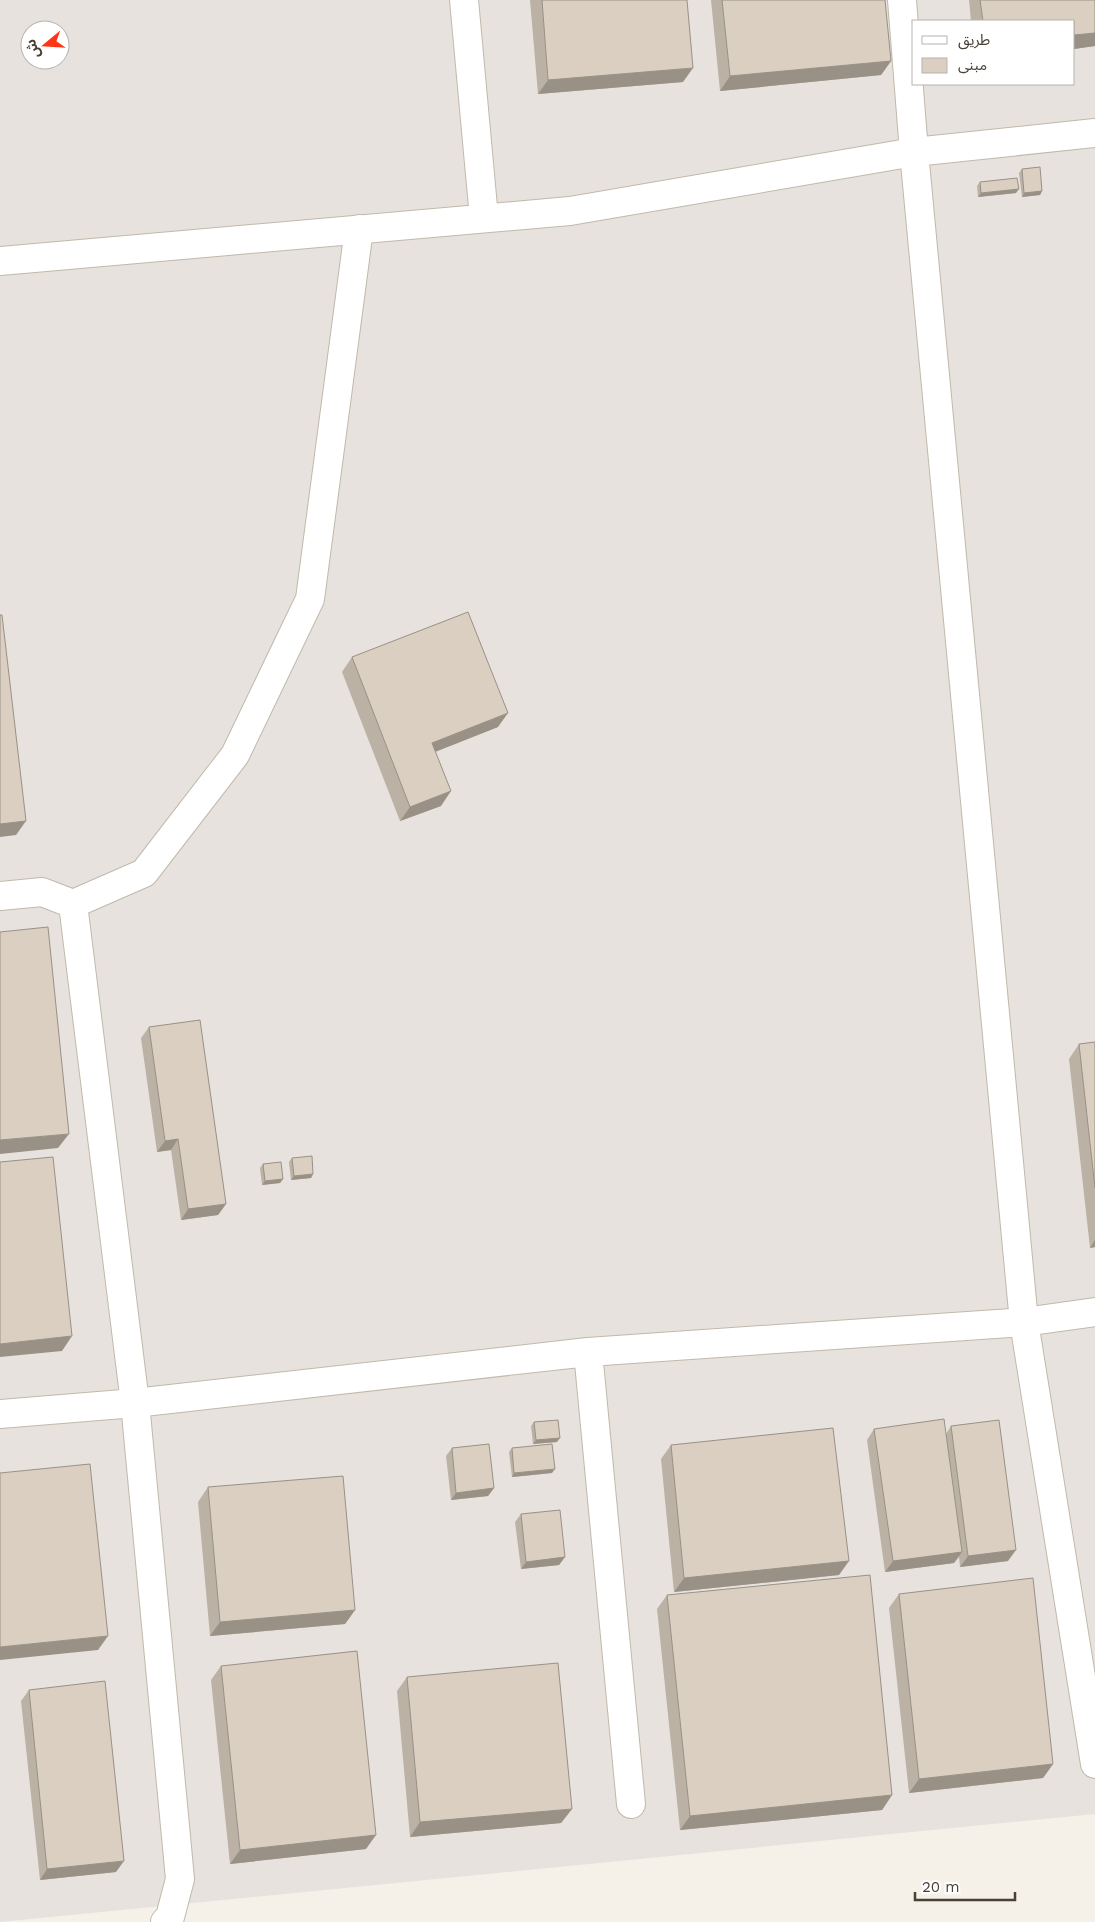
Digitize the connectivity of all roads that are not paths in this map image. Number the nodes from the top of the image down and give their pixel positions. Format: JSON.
{"nodes":[{"id":1,"x":464,"y":0,"type":"edge"},
{"id":2,"x":902,"y":0,"type":"edge"},
{"id":3,"x":1095,"y":133,"type":"edge"},
{"id":4,"x":914,"y":152,"type":"junction"},
{"id":5,"x":484,"y":218,"type":"junction"},
{"id":6,"x":359,"y":229,"type":"junction"},
{"id":7,"x":0,"y":261,"type":"edge"},
{"id":8,"x":0,"y":896,"type":"edge"},
{"id":9,"x":72,"y":904,"type":"junction"},
{"id":10,"x":1095,"y":1312,"type":"edge"},
{"id":11,"x":1024,"y":1322,"type":"junction"},
{"id":12,"x":588,"y":1352,"type":"junction"},
{"id":13,"x":135,"y":1403,"type":"junction"},
{"id":14,"x":0,"y":1414,"type":"edge"},
{"id":15,"x":1095,"y":1764,"type":"edge"},
{"id":16,"x":631,"y":1804,"type":"dead end"},
{"id":17,"x":164,"y":1922,"type":"edge"}],
"edges":[{"from":1,"to":5,"type":"street"},
{"from":2,"to":4,"type":"street"},
{"from":3,"to":4,"type":"street"},
{"from":4,"to":5,"type":"street"},
{"from":4,"to":11,"type":"street"},
{"from":5,"to":6,"type":"street"},
{"from":6,"to":7,"type":"street"},
{"from":6,"to":9,"type":"street"},
{"from":8,"to":9,"type":"street"},
{"from":9,"to":13,"type":"street"},
{"from":10,"to":11,"type":"street"},
{"from":11,"to":12,"type":"street"},
{"from":11,"to":15,"type":"street"},
{"from":12,"to":13,"type":"street"},
{"from":12,"to":16,"type":"street"},
{"from":13,"to":14,"type":"street"},
{"from":13,"to":17,"type":"street"}]}
